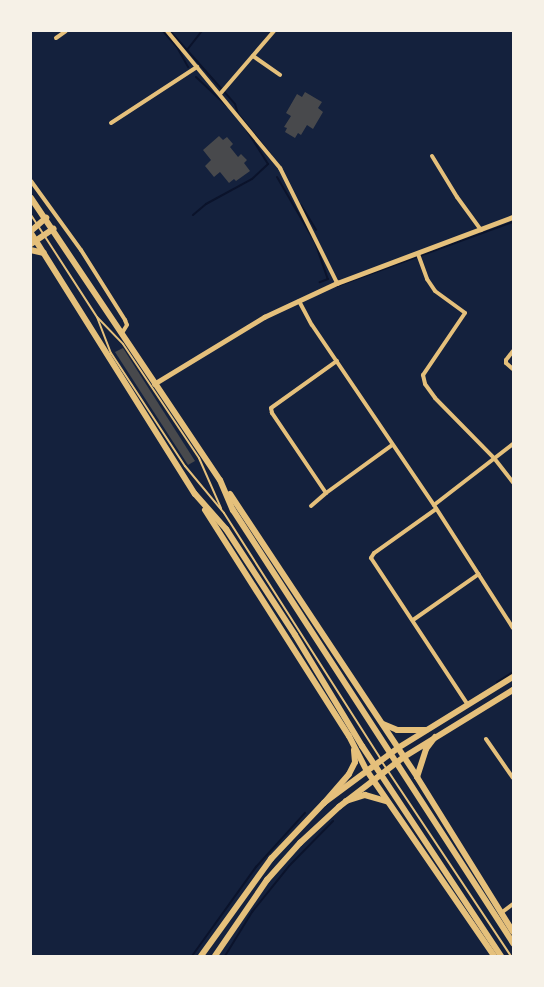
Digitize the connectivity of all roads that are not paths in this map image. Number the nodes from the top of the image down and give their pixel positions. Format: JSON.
{"nodes":[{"id":1,"x":66,"y":31,"type":"edge"},
{"id":2,"x":167,"y":31,"type":"edge"},
{"id":3,"x":274,"y":31,"type":"edge"},
{"id":4,"x":56,"y":38,"type":"dead end"},
{"id":5,"x":253,"y":56,"type":"junction"},
{"id":6,"x":197,"y":67,"type":"junction"},
{"id":7,"x":280,"y":75,"type":"dead end"},
{"id":8,"x":220,"y":94,"type":"junction"},
{"id":9,"x":111,"y":123,"type":"dead end"},
{"id":10,"x":432,"y":156,"type":"dead end"},
{"id":11,"x":31,"y":181,"type":"edge"},
{"id":12,"x":31,"y":198,"type":"edge"},
{"id":13,"x":31,"y":215,"type":"edge"},
{"id":14,"x":513,"y":217,"type":"edge"},
{"id":15,"x":46,"y":218,"type":"junction"},
{"id":16,"x":38,"y":225,"type":"junction"},
{"id":17,"x":53,"y":229,"type":"junction"},
{"id":18,"x":481,"y":230,"type":"junction"},
{"id":19,"x":31,"y":232,"type":"edge"},
{"id":20,"x":44,"y":235,"type":"junction"},
{"id":21,"x":34,"y":242,"type":"edge"},
{"id":22,"x":31,"y":250,"type":"edge"},
{"id":23,"x":44,"y":253,"type":"junction"},
{"id":24,"x":418,"y":254,"type":"junction"},
{"id":25,"x":337,"y":283,"type":"junction"},
{"id":26,"x":299,"y":301,"type":"junction"},
{"id":27,"x":97,"y":317,"type":"junction"},
{"id":28,"x":122,"y":333,"type":"junction"},
{"id":29,"x":513,"y":351,"type":"edge"},
{"id":30,"x":337,"y":361,"type":"junction"},
{"id":31,"x":513,"y":369,"type":"edge"},
{"id":32,"x":154,"y":384,"type":"junction"},
{"id":33,"x":513,"y":444,"type":"edge"},
{"id":34,"x":392,"y":445,"type":"junction"},
{"id":35,"x":494,"y":458,"type":"junction"},
{"id":36,"x":220,"y":480,"type":"junction"},
{"id":37,"x":513,"y":482,"type":"edge"},
{"id":38,"x":326,"y":492,"type":"junction"},
{"id":39,"x":195,"y":494,"type":"junction"},
{"id":40,"x":311,"y":506,"type":"dead end"},
{"id":41,"x":435,"y":507,"type":"junction"},
{"id":42,"x":224,"y":513,"type":"junction"},
{"id":43,"x":479,"y":574,"type":"junction"},
{"id":44,"x":413,"y":620,"type":"junction"},
{"id":45,"x":513,"y":628,"type":"edge"},
{"id":46,"x":513,"y":677,"type":"edge"},
{"id":47,"x":513,"y":690,"type":"edge"},
{"id":48,"x":468,"y":705,"type":"junction"},
{"id":49,"x":382,"y":724,"type":"junction"},
{"id":50,"x":426,"y":730,"type":"junction"},
{"id":51,"x":435,"y":737,"type":"junction"},
{"id":52,"x":486,"y":739,"type":"dead end"},
{"id":53,"x":352,"y":741,"type":"junction"},
{"id":54,"x":398,"y":748,"type":"junction"},
{"id":55,"x":404,"y":757,"type":"junction"},
{"id":56,"x":381,"y":760,"type":"junction"},
{"id":57,"x":387,"y":769,"type":"junction"},
{"id":58,"x":367,"y":771,"type":"junction"},
{"id":59,"x":417,"y":777,"type":"junction"},
{"id":60,"x":513,"y":778,"type":"edge"},
{"id":61,"x":372,"y":779,"type":"junction"},
{"id":62,"x":346,"y":800,"type":"junction"},
{"id":63,"x":387,"y":801,"type":"junction"},
{"id":64,"x":324,"y":803,"type":"junction"},
{"id":65,"x":513,"y":904,"type":"edge"},
{"id":66,"x":501,"y":913,"type":"junction"},
{"id":67,"x":513,"y":932,"type":"edge"},
{"id":68,"x":513,"y":943,"type":"edge"},
{"id":69,"x":201,"y":956,"type":"edge"},
{"id":70,"x":215,"y":956,"type":"edge"},
{"id":71,"x":494,"y":956,"type":"edge"},
{"id":72,"x":501,"y":956,"type":"edge"},
{"id":73,"x":511,"y":956,"type":"edge"}],
"edges":[{"from":1,"to":4,"type":"street"},
{"from":2,"to":6,"type":"street"},
{"from":3,"to":5,"type":"street"},
{"from":5,"to":7,"type":"street"},
{"from":5,"to":8,"type":"street"},
{"from":6,"to":8,"type":"street"},
{"from":6,"to":9,"type":"street"},
{"from":8,"to":25,"type":"street"},
{"from":10,"to":18,"type":"street"},
{"from":11,"to":28,"type":"street"},
{"from":12,"to":15,"type":"highway"},
{"from":13,"to":16,"type":"lane"},
{"from":14,"to":18,"type":"street"},
{"from":15,"to":16,"type":"main road"},
{"from":15,"to":17,"type":"highway"},
{"from":16,"to":19,"type":"main road"},
{"from":16,"to":20,"type":"lane"},
{"from":17,"to":20,"type":"main road"},
{"from":17,"to":28,"type":"highway"},
{"from":18,"to":24,"type":"street"},
{"from":19,"to":21,"type":"highway"},
{"from":20,"to":21,"type":"main road"},
{"from":20,"to":27,"type":"lane"},
{"from":21,"to":23,"type":"highway"},
{"from":22,"to":23,"type":"main road"},
{"from":23,"to":39,"type":"highway"},
{"from":24,"to":25,"type":"street"},
{"from":24,"to":35,"type":"street"},
{"from":25,"to":26,"type":"street"},
{"from":26,"to":30,"type":"street"},
{"from":26,"to":32,"type":"street"},
{"from":27,"to":42,"type":"lane"},
{"from":27,"to":42,"type":"lane"},
{"from":28,"to":32,"type":"highway"},
{"from":29,"to":31,"type":"street"},
{"from":30,"to":34,"type":"street"},
{"from":30,"to":38,"type":"street"},
{"from":32,"to":36,"type":"highway"},
{"from":33,"to":35,"type":"street"},
{"from":34,"to":38,"type":"street"},
{"from":34,"to":41,"type":"street"},
{"from":35,"to":37,"type":"street"},
{"from":35,"to":41,"type":"street"},
{"from":36,"to":49,"type":"highway"},
{"from":36,"to":68,"type":"highway"},
{"from":38,"to":40,"type":"street"},
{"from":39,"to":53,"type":"highway"},
{"from":39,"to":72,"type":"highway"},
{"from":41,"to":43,"type":"street"},
{"from":41,"to":44,"type":"street"},
{"from":42,"to":56,"type":"lane"},
{"from":43,"to":44,"type":"street"},
{"from":43,"to":45,"type":"street"},
{"from":44,"to":48,"type":"street"},
{"from":46,"to":48,"type":"main road"},
{"from":47,"to":51,"type":"main road"},
{"from":48,"to":50,"type":"main road"},
{"from":49,"to":50,"type":"highway"},
{"from":49,"to":54,"type":"highway"},
{"from":50,"to":54,"type":"main road"},
{"from":51,"to":55,"type":"main road"},
{"from":51,"to":59,"type":"highway"},
{"from":52,"to":60,"type":"street"},
{"from":53,"to":58,"type":"highway"},
{"from":53,"to":64,"type":"highway"},
{"from":54,"to":55,"type":"highway"},
{"from":54,"to":56,"type":"main road"},
{"from":55,"to":57,"type":"main road"},
{"from":55,"to":59,"type":"highway"},
{"from":56,"to":57,"type":"lane"},
{"from":56,"to":58,"type":"main road"},
{"from":57,"to":61,"type":"main road"},
{"from":57,"to":73,"type":"lane"},
{"from":58,"to":61,"type":"highway"},
{"from":58,"to":64,"type":"main road"},
{"from":59,"to":66,"type":"highway"},
{"from":61,"to":62,"type":"main road"},
{"from":61,"to":63,"type":"highway"},
{"from":62,"to":63,"type":"highway"},
{"from":62,"to":70,"type":"main road"},
{"from":63,"to":71,"type":"highway"},
{"from":64,"to":69,"type":"main road"},
{"from":65,"to":66,"type":"street"},
{"from":66,"to":67,"type":"highway"}]}
